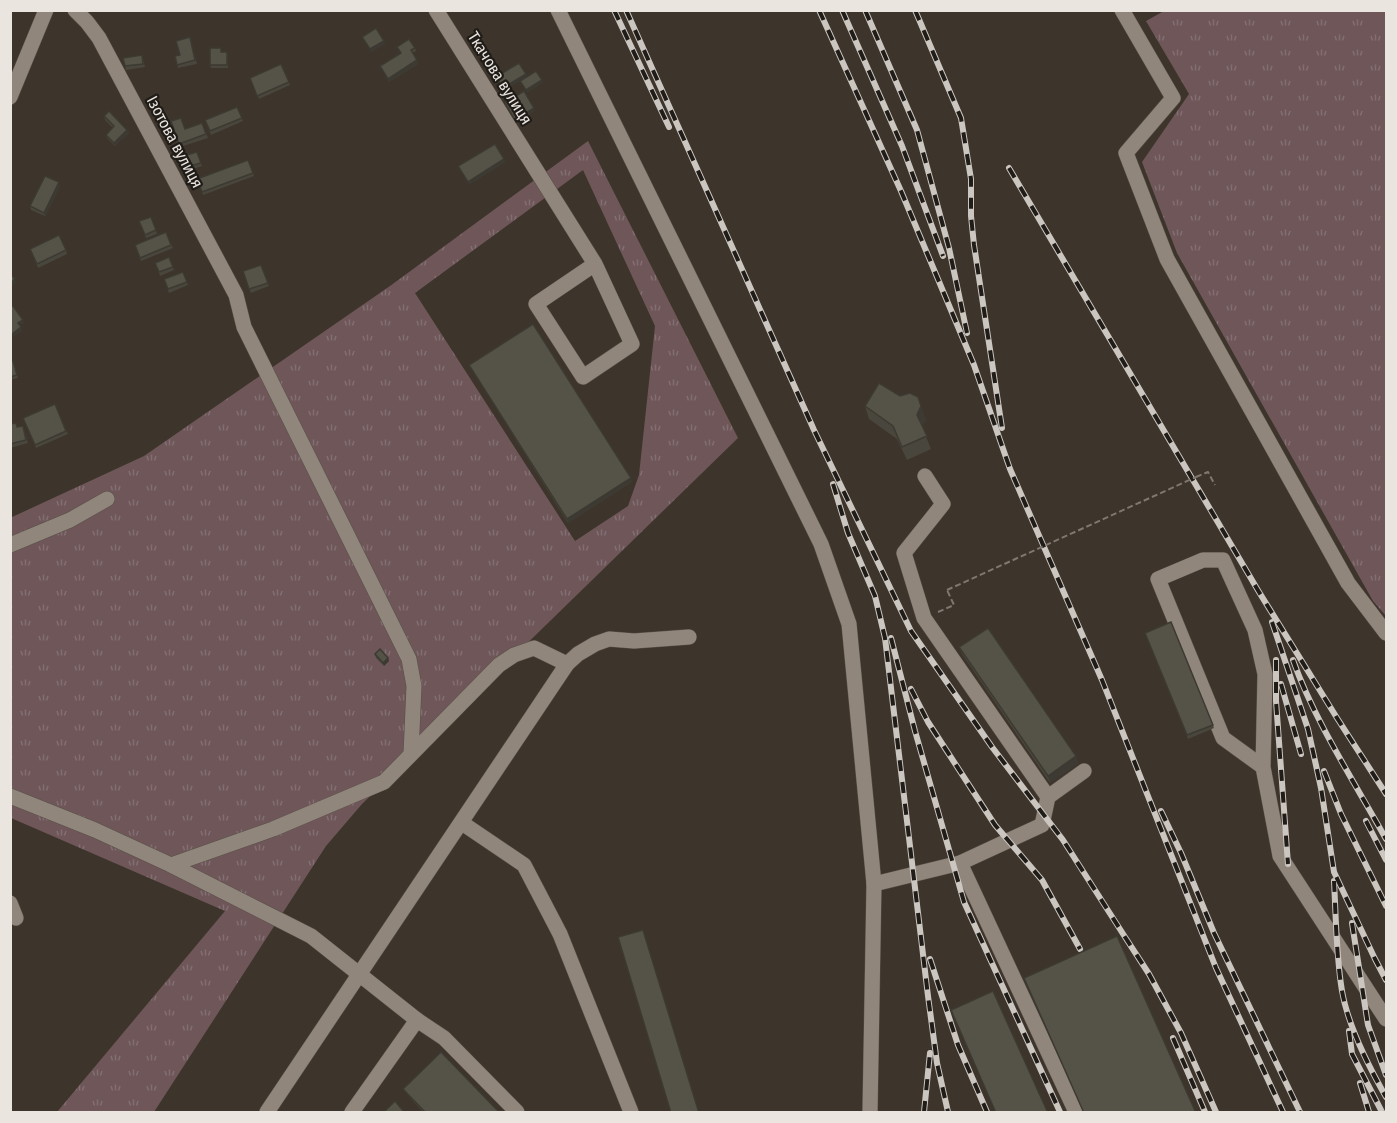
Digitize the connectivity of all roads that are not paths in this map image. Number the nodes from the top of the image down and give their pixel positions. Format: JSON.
{"nodes":[{"id":1,"x":46,"y":10,"type":"edge"},
{"id":2,"x":75,"y":10,"type":"edge"},
{"id":3,"x":435,"y":10,"type":"edge"},
{"id":4,"x":558,"y":10,"type":"edge"},
{"id":5,"x":1122,"y":10,"type":"edge"},
{"id":6,"x":10,"y":98,"type":"edge"},
{"id":7,"x":595,"y":264,"type":"junction"},
{"id":8,"x":925,"y":476,"type":"dead end"},
{"id":9,"x":107,"y":500,"type":"dead end"},
{"id":10,"x":10,"y":545,"type":"edge"},
{"id":11,"x":1386,"y":633,"type":"edge"},
{"id":12,"x":689,"y":637,"type":"dead end"},
{"id":13,"x":567,"y":664,"type":"junction"},
{"id":14,"x":411,"y":754,"type":"junction"},
{"id":15,"x":1263,"y":767,"type":"junction"},
{"id":16,"x":1084,"y":771,"type":"dead end"},
{"id":17,"x":10,"y":796,"type":"edge"},
{"id":18,"x":1048,"y":796,"type":"junction"},
{"id":19,"x":462,"y":823,"type":"junction"},
{"id":20,"x":960,"y":863,"type":"junction"},
{"id":21,"x":171,"y":865,"type":"junction"},
{"id":22,"x":874,"y":884,"type":"junction"},
{"id":23,"x":10,"y":903,"type":"edge"},
{"id":24,"x":16,"y":918,"type":"dead end"},
{"id":25,"x":360,"y":975,"type":"junction"},
{"id":26,"x":1386,"y":1019,"type":"edge"},
{"id":27,"x":417,"y":1020,"type":"junction"},
{"id":28,"x":267,"y":1113,"type":"edge"},
{"id":29,"x":352,"y":1113,"type":"edge"},
{"id":30,"x":517,"y":1113,"type":"edge"},
{"id":31,"x":632,"y":1113,"type":"edge"},
{"id":32,"x":870,"y":1113,"type":"edge"},
{"id":33,"x":1076,"y":1113,"type":"edge"}],
"edges":[{"from":1,"to":6,"type":"street"},
{"from":2,"to":14,"type":"street","name":"Ізотова вулиця"},
{"from":3,"to":7,"type":"street","name":"Ткачова вулиця"},
{"from":4,"to":22,"type":"street"},
{"from":5,"to":11,"type":"street"},
{"from":7,"to":7,"type":"street","name":"Ткачова вулиця"},
{"from":8,"to":18,"type":"street"},
{"from":9,"to":10,"type":"street"},
{"from":12,"to":13,"type":"street"},
{"from":13,"to":14,"type":"street"},
{"from":13,"to":19,"type":"street"},
{"from":14,"to":21,"type":"street"},
{"from":15,"to":15,"type":"street"},
{"from":15,"to":26,"type":"street"},
{"from":16,"to":18,"type":"street"},
{"from":17,"to":21,"type":"street"},
{"from":18,"to":20,"type":"street"},
{"from":19,"to":25,"type":"street"},
{"from":19,"to":31,"type":"street"},
{"from":20,"to":22,"type":"street"},
{"from":20,"to":33,"type":"street"},
{"from":21,"to":25,"type":"street"},
{"from":22,"to":32,"type":"street"},
{"from":23,"to":24,"type":"street"},
{"from":25,"to":27,"type":"street"},
{"from":25,"to":28,"type":"street"},
{"from":27,"to":29,"type":"street"},
{"from":27,"to":30,"type":"street"}]}
